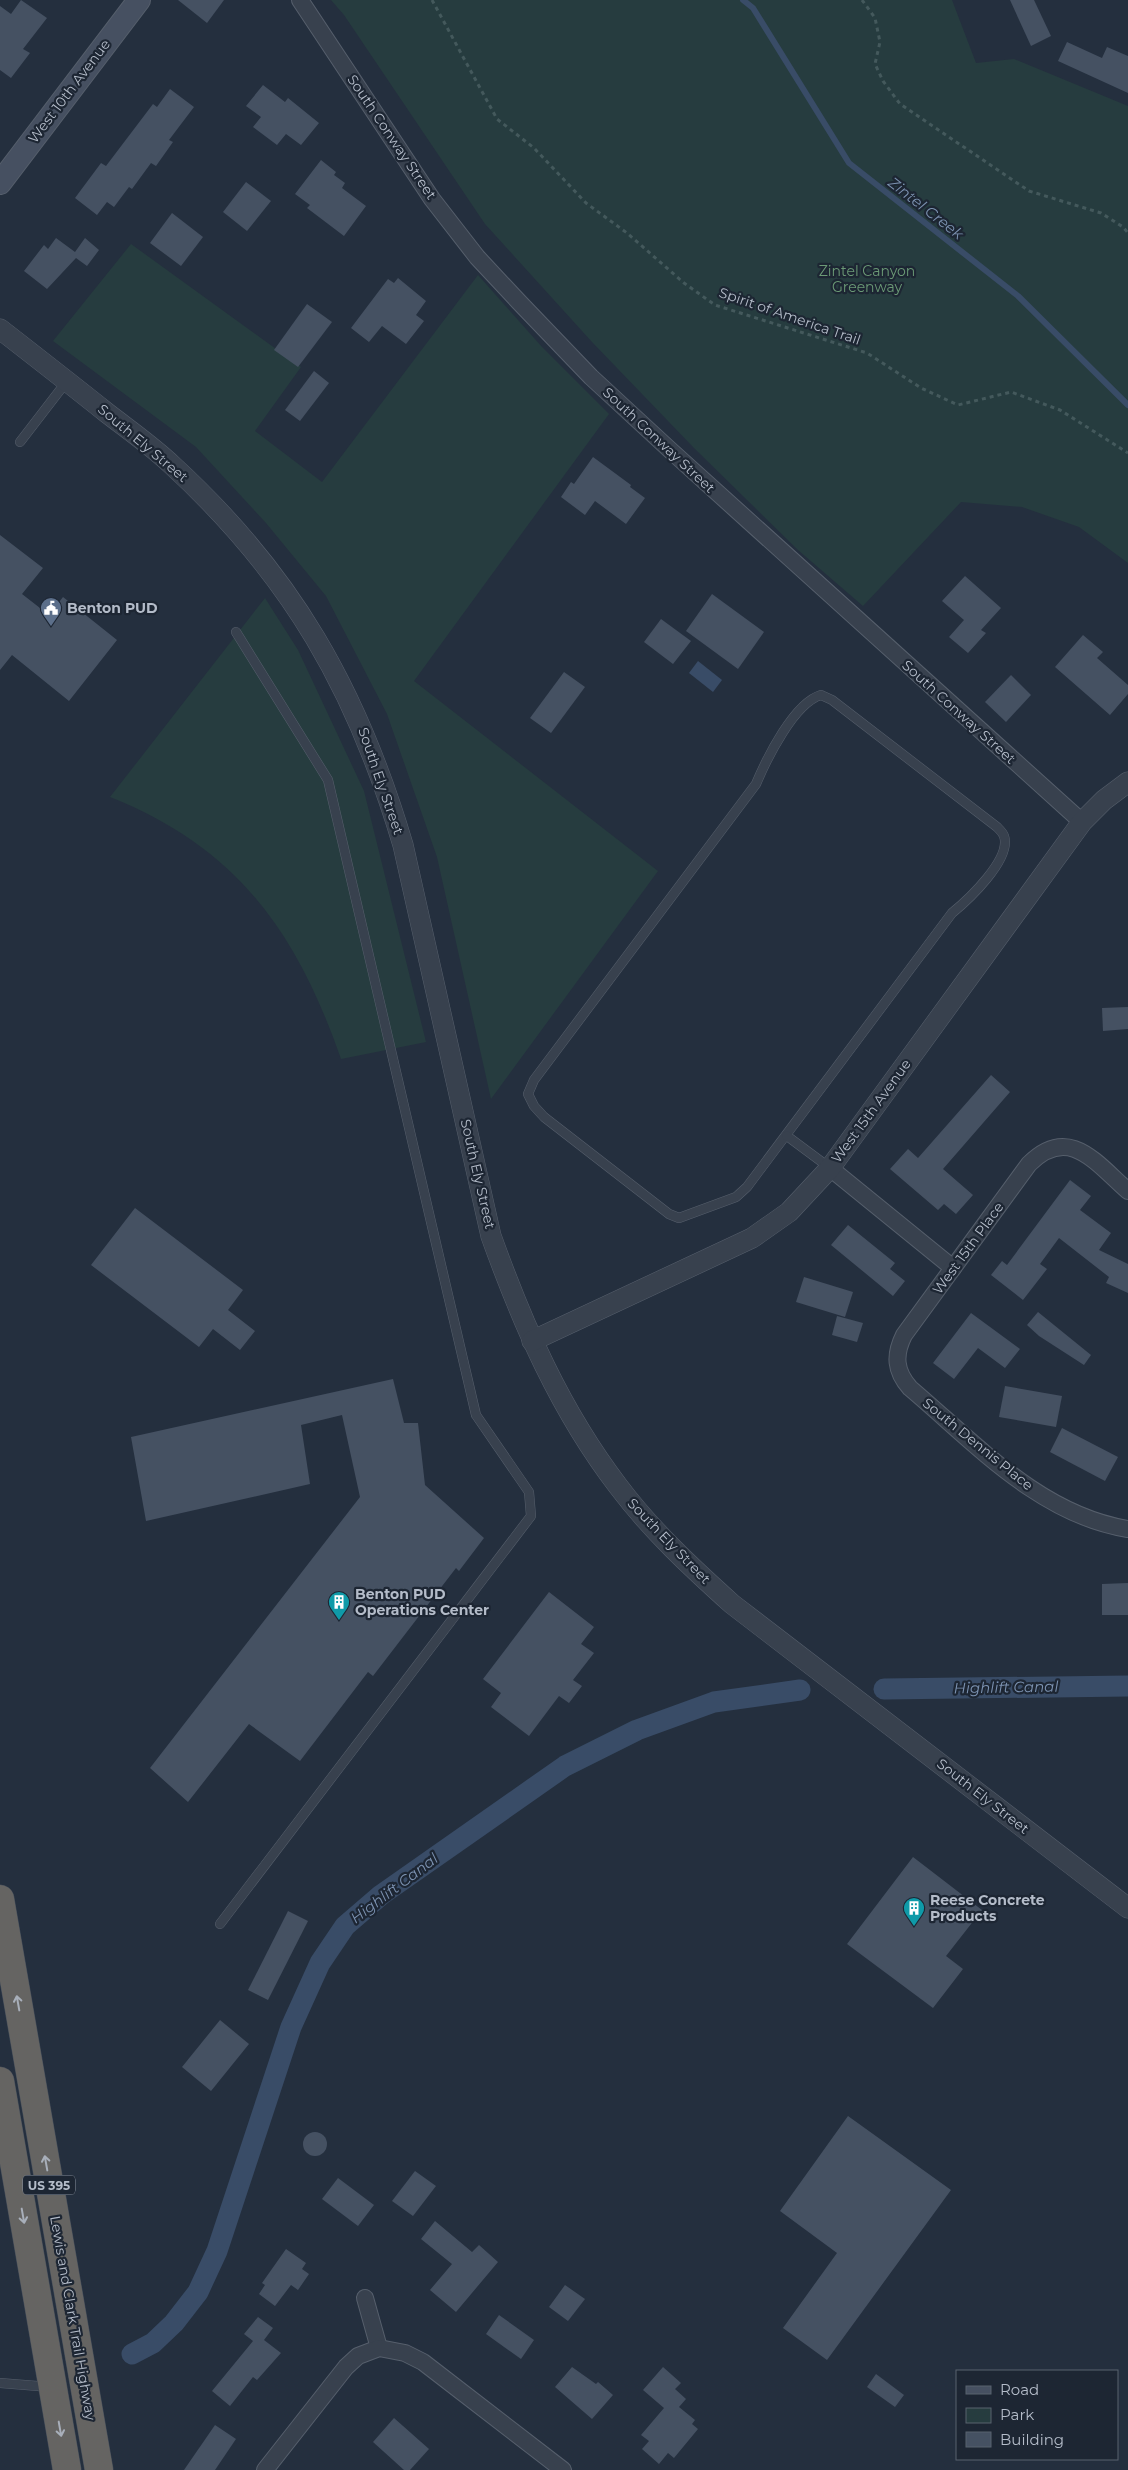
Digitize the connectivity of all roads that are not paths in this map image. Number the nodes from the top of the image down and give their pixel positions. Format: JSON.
{"nodes":[{"id":1,"x":139,"y":0,"type":"edge"},
{"id":2,"x":300,"y":0,"type":"edge"},
{"id":3,"x":0,"y":182,"type":"edge"},
{"id":4,"x":0,"y":329,"type":"edge"},
{"id":5,"x":66,"y":381,"type":"junction"},
{"id":6,"x":20,"y":442,"type":"dead end"},
{"id":7,"x":236,"y":632,"type":"dead end"},
{"id":8,"x":1128,"y":782,"type":"edge"},
{"id":9,"x":1082,"y":822,"type":"junction"},
{"id":10,"x":787,"y":1136,"type":"junction"},
{"id":11,"x":830,"y":1168,"type":"junction"},
{"id":12,"x":1128,"y":1191,"type":"edge"},
{"id":13,"x":953,"y":1268,"type":"junction"},
{"id":14,"x":532,"y":1341,"type":"junction"},
{"id":15,"x":897,"y":1365,"type":"joint"},
{"id":16,"x":1128,"y":1529,"type":"edge"},
{"id":17,"x":0,"y":1900,"type":"edge"},
{"id":18,"x":1128,"y":1908,"type":"edge"},
{"id":19,"x":220,"y":1924,"type":"dead end"},
{"id":20,"x":0,"y":2081,"type":"edge"},
{"id":21,"x":365,"y":2298,"type":"dead end"},
{"id":22,"x":379,"y":2348,"type":"junction"},
{"id":23,"x":0,"y":2383,"type":"edge"},
{"id":24,"x":53,"y":2388,"type":"junction"},
{"id":25,"x":67,"y":2470,"type":"edge"},
{"id":26,"x":99,"y":2470,"type":"edge"},
{"id":27,"x":265,"y":2470,"type":"edge"},
{"id":28,"x":563,"y":2470,"type":"edge"}],
"edges":[{"from":1,"to":3,"type":"main road","name":"West 10th Avenue"},
{"from":2,"to":9,"type":"street","name":"South Conway Street"},
{"from":4,"to":5,"type":"street","name":"South Ely Street"},
{"from":5,"to":6,"type":"lane"},
{"from":5,"to":14,"type":"street","name":"South Ely Street"},
{"from":7,"to":19,"type":"lane"},
{"from":8,"to":9,"type":"street","name":"West 15th Avenue"},
{"from":9,"to":11,"type":"street","name":"West 15th Avenue"},
{"from":10,"to":10,"type":"lane"},
{"from":10,"to":11,"type":"lane"},
{"from":11,"to":13,"type":"street"},
{"from":11,"to":14,"type":"street","name":"West 15th Avenue"},
{"from":12,"to":13,"type":"street","name":"West 15th Place"},
{"from":13,"to":15,"type":"street","name":"West 15th Place"},
{"from":14,"to":18,"type":"street","name":"South Ely Street"},
{"from":15,"to":16,"type":"street","name":"South Dennis Place"},
{"from":26,"to":17,"type":"highway","name":"Lewis and Clark Trail Highway","number":"US 395","one_way":true},
{"from":20,"to":24,"type":"highway","number":"US 395","one_way":true},
{"from":21,"to":22,"type":"street"},
{"from":22,"to":27,"type":"street"},
{"from":22,"to":28,"type":"street"},
{"from":23,"to":24,"type":"lane"},
{"from":24,"to":25,"type":"highway","number":"US 395","one_way":true}]}
